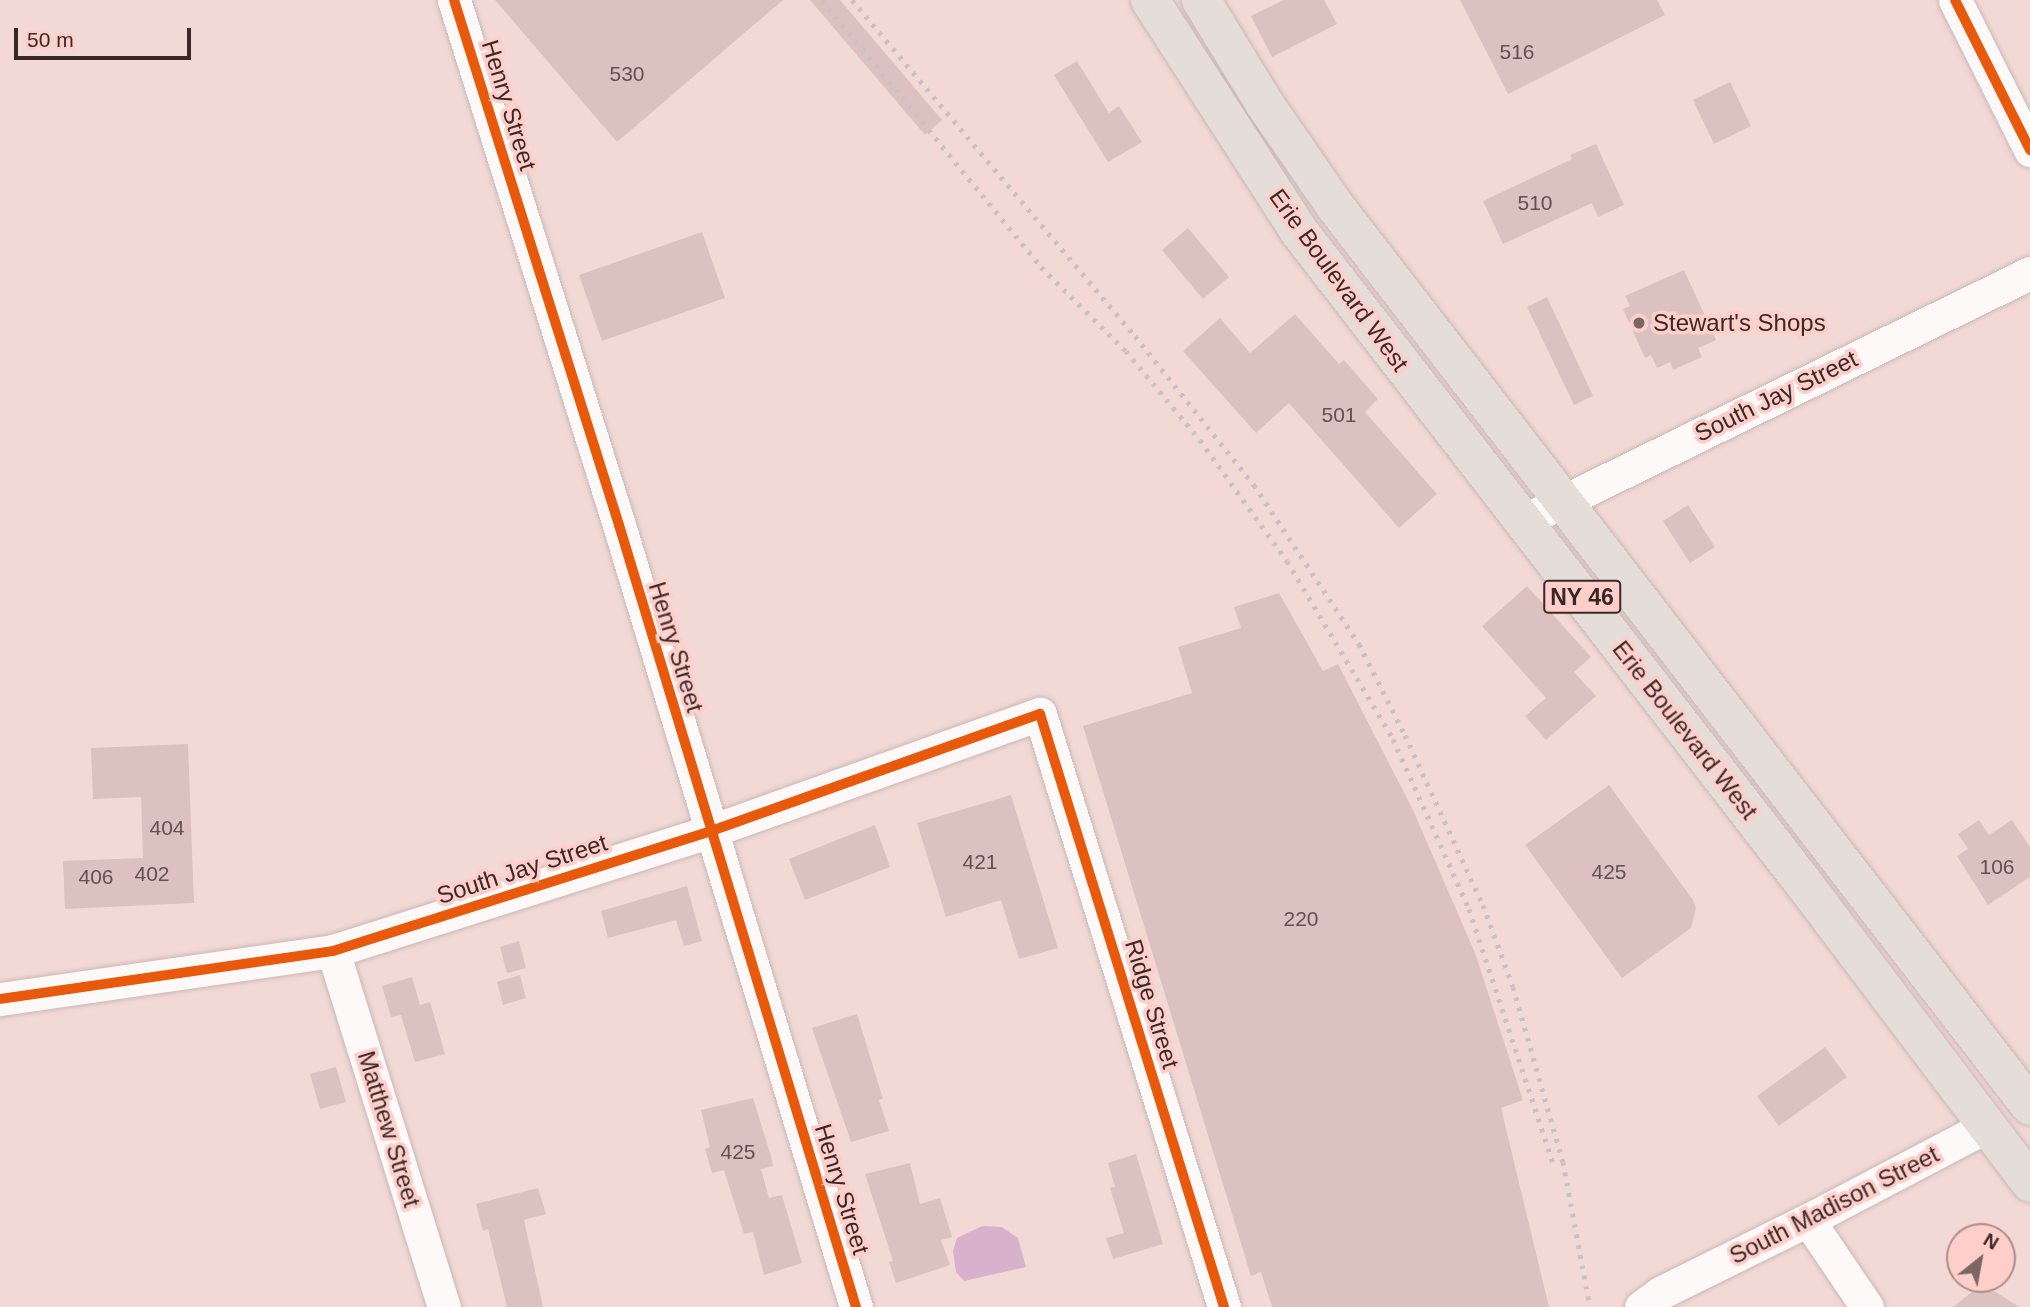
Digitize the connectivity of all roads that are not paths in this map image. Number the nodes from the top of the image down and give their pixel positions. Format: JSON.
{"nodes":[{"id":1,"x":454,"y":0,"type":"edge"},
{"id":2,"x":1201,"y":0,"type":"edge"},
{"id":3,"x":1955,"y":0,"type":"edge"},
{"id":4,"x":1155,"y":1,"type":"edge"},
{"id":5,"x":2030,"y":150,"type":"edge"},
{"id":6,"x":2030,"y":273,"type":"edge"},
{"id":7,"x":1564,"y":500,"type":"junction"},
{"id":8,"x":1523,"y":521,"type":"junction"},
{"id":9,"x":1040,"y":714,"type":"joint"},
{"id":10,"x":711,"y":831,"type":"junction"},
{"id":11,"x":333,"y":951,"type":"junction"},
{"id":12,"x":0,"y":999,"type":"edge"},
{"id":13,"x":2030,"y":1106,"type":"edge"},
{"id":14,"x":1987,"y":1126,"type":"junction"},
{"id":15,"x":2030,"y":1182,"type":"edge"},
{"id":16,"x":1808,"y":1220,"type":"junction"},
{"id":17,"x":444,"y":1307,"type":"edge"},
{"id":18,"x":856,"y":1307,"type":"edge"},
{"id":19,"x":1224,"y":1307,"type":"edge"},
{"id":20,"x":1641,"y":1307,"type":"edge"},
{"id":21,"x":1867,"y":1307,"type":"edge"}],
"edges":[{"from":1,"to":10,"type":"street","name":"Henry Street"},
{"from":2,"to":7,"type":"main road","name":"Erie Boulevard West","number":"NY 46"},
{"from":3,"to":5,"type":"street"},
{"from":4,"to":8,"type":"main road","name":"Erie Boulevard West","number":"NY 46"},
{"from":6,"to":7,"type":"street","name":"South Jay Street"},
{"from":7,"to":8,"type":"street","name":"South Jay Street"},
{"from":7,"to":13,"type":"main road","name":"Erie Boulevard West","number":"NY 46"},
{"from":8,"to":14,"type":"main road","name":"Erie Boulevard West","number":"NY 46"},
{"from":9,"to":10,"type":"street","name":"South Jay Street"},
{"from":9,"to":19,"type":"street","name":"Ridge Street"},
{"from":10,"to":11,"type":"street","name":"South Jay Street"},
{"from":10,"to":18,"type":"street","name":"Henry Street"},
{"from":11,"to":12,"type":"street","name":"South Jay Street"},
{"from":11,"to":17,"type":"street","name":"Matthew Street"},
{"from":13,"to":14,"type":"main road","name":"South Madison Street"},
{"from":14,"to":15,"type":"main road","name":"Erie Boulevard West","number":"NY 46"},
{"from":14,"to":16,"type":"street","name":"South Madison Street"},
{"from":16,"to":20,"type":"street","name":"South Madison Street"},
{"from":16,"to":21,"type":"street"}]}
